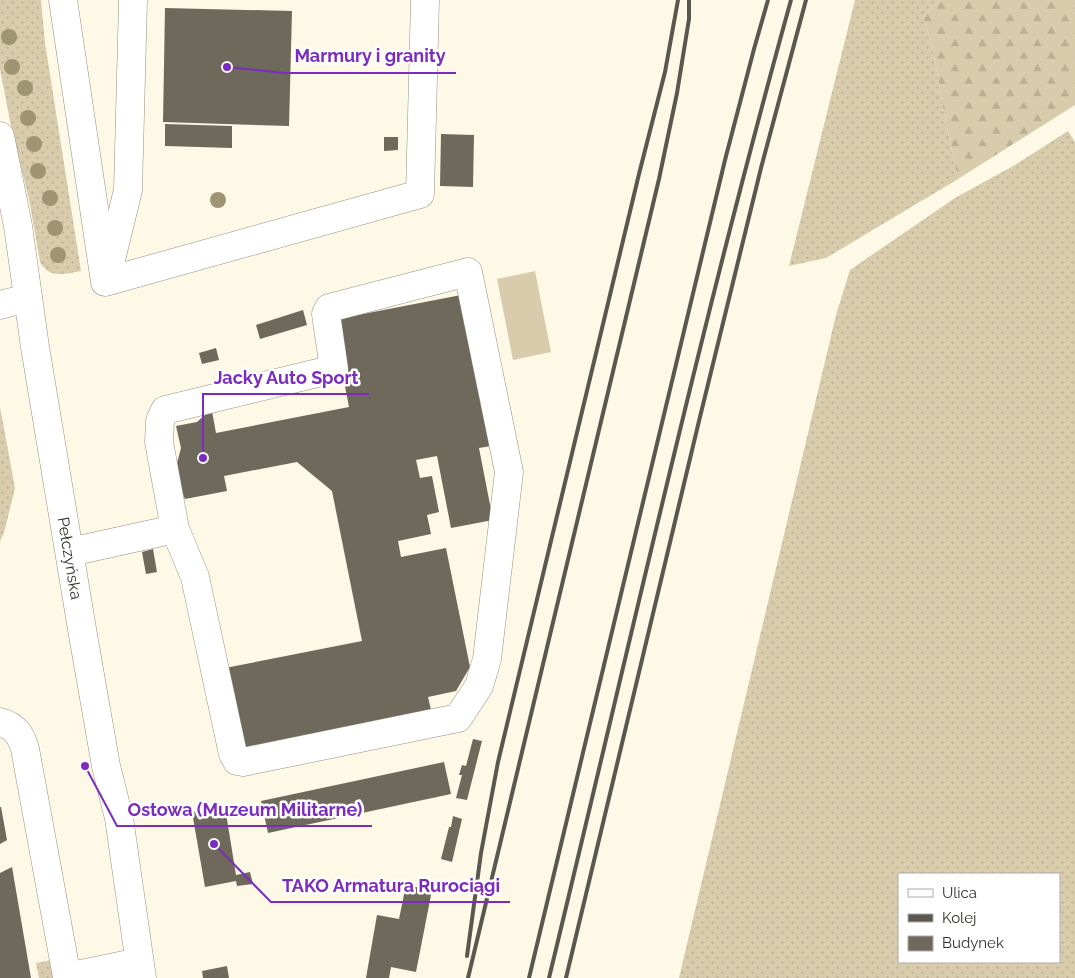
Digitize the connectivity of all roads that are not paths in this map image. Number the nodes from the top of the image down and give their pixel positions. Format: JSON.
{"nodes":[{"id":1,"x":63,"y":0,"type":"edge"},
{"id":2,"x":133,"y":0,"type":"edge"},
{"id":3,"x":425,"y":0,"type":"edge"},
{"id":4,"x":0,"y":136,"type":"edge"},
{"id":5,"x":105,"y":282,"type":"junction"},
{"id":6,"x":28,"y":298,"type":"junction"},
{"id":7,"x":0,"y":305,"type":"edge"},
{"id":8,"x":176,"y":530,"type":"junction"},
{"id":9,"x":70,"y":552,"type":"junction"},
{"id":10,"x":0,"y":722,"type":"edge"},
{"id":11,"x":140,"y":970,"type":"edge"},
{"id":12,"x":67,"y":978,"type":"edge"}],
"edges":[{"from":1,"to":5,"type":"main road"},
{"from":2,"to":5,"type":"main road"},
{"from":3,"to":5,"type":"main road"},
{"from":4,"to":6,"type":"main road","name":"Pełczyńska"},
{"from":6,"to":7,"type":"main road"},
{"from":6,"to":9,"type":"main road","name":"Pełczyńska"},
{"from":8,"to":8,"type":"main road"},
{"from":8,"to":9,"type":"main road"},
{"from":9,"to":11,"type":"main road","name":"Pełczyńska"},
{"from":10,"to":12,"type":"main road"},
{"from":11,"to":12,"type":"main road"}]}
